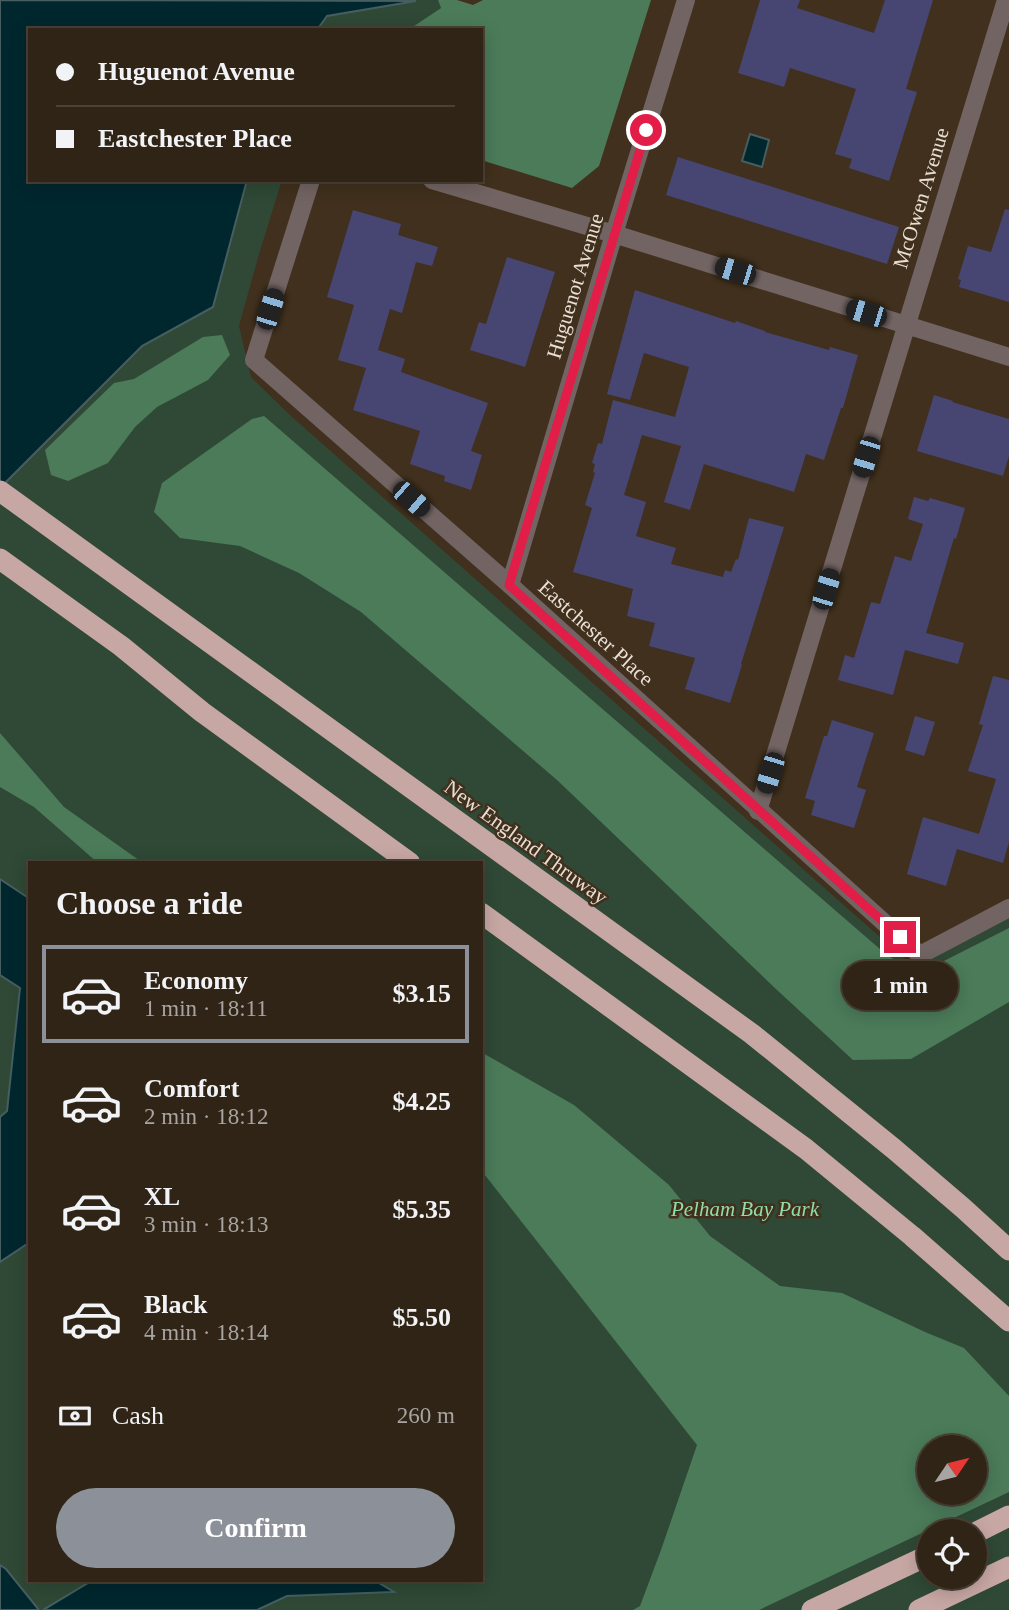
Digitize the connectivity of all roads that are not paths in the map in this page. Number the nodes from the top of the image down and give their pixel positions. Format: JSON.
{"nodes":[{"id":1,"x":686,"y":0,"type":"edge"},
{"id":2,"x":1006,"y":0,"type":"edge"},
{"id":3,"x":310,"y":182,"type":"edge"},
{"id":4,"x":439,"y":182,"type":"edge"},
{"id":5,"x":614,"y":234,"type":"junction"},
{"id":6,"x":906,"y":325,"type":"junction"},
{"id":7,"x":1009,"y":357,"type":"edge"},
{"id":8,"x":0,"y":491,"type":"edge"},
{"id":9,"x":0,"y":559,"type":"edge"},
{"id":10,"x":509,"y":585,"type":"junction"},
{"id":11,"x":758,"y":811,"type":"junction"},
{"id":12,"x":407,"y":861,"type":"edge"},
{"id":13,"x":1009,"y":908,"type":"edge"},
{"id":14,"x":483,"y":914,"type":"edge"},
{"id":15,"x":1009,"y":1250,"type":"edge"},
{"id":16,"x":1009,"y":1321,"type":"edge"},
{"id":17,"x":1009,"y":1516,"type":"edge"},
{"id":18,"x":987,"y":1527,"type":"edge"},
{"id":19,"x":917,"y":1561,"type":"edge"},
{"id":20,"x":1009,"y":1567,"type":"edge"},
{"id":21,"x":812,"y":1610,"type":"edge"},
{"id":22,"x":919,"y":1610,"type":"edge"}],
"edges":[{"from":1,"to":5,"type":"street","name":"Huguenot Avenue"},
{"from":2,"to":6,"type":"street","name":"McOwen Avenue"},
{"from":3,"to":10,"type":"street","name":"Eastchester Place"},
{"from":4,"to":5,"type":"street"},
{"from":5,"to":6,"type":"street"},
{"from":5,"to":10,"type":"street","name":"Huguenot Avenue"},
{"from":6,"to":7,"type":"street"},
{"from":6,"to":11,"type":"street","name":"McOwen Avenue"},
{"from":8,"to":15,"type":"highway","name":"New England Thruway"},
{"from":9,"to":12,"type":"highway"},
{"from":10,"to":11,"type":"street","name":"Eastchester Place"},
{"from":11,"to":13,"type":"street","name":"Eastchester Place"},
{"from":14,"to":16,"type":"highway"},
{"from":17,"to":18,"type":"highway"},
{"from":19,"to":21,"type":"highway"},
{"from":20,"to":22,"type":"highway"}]}
